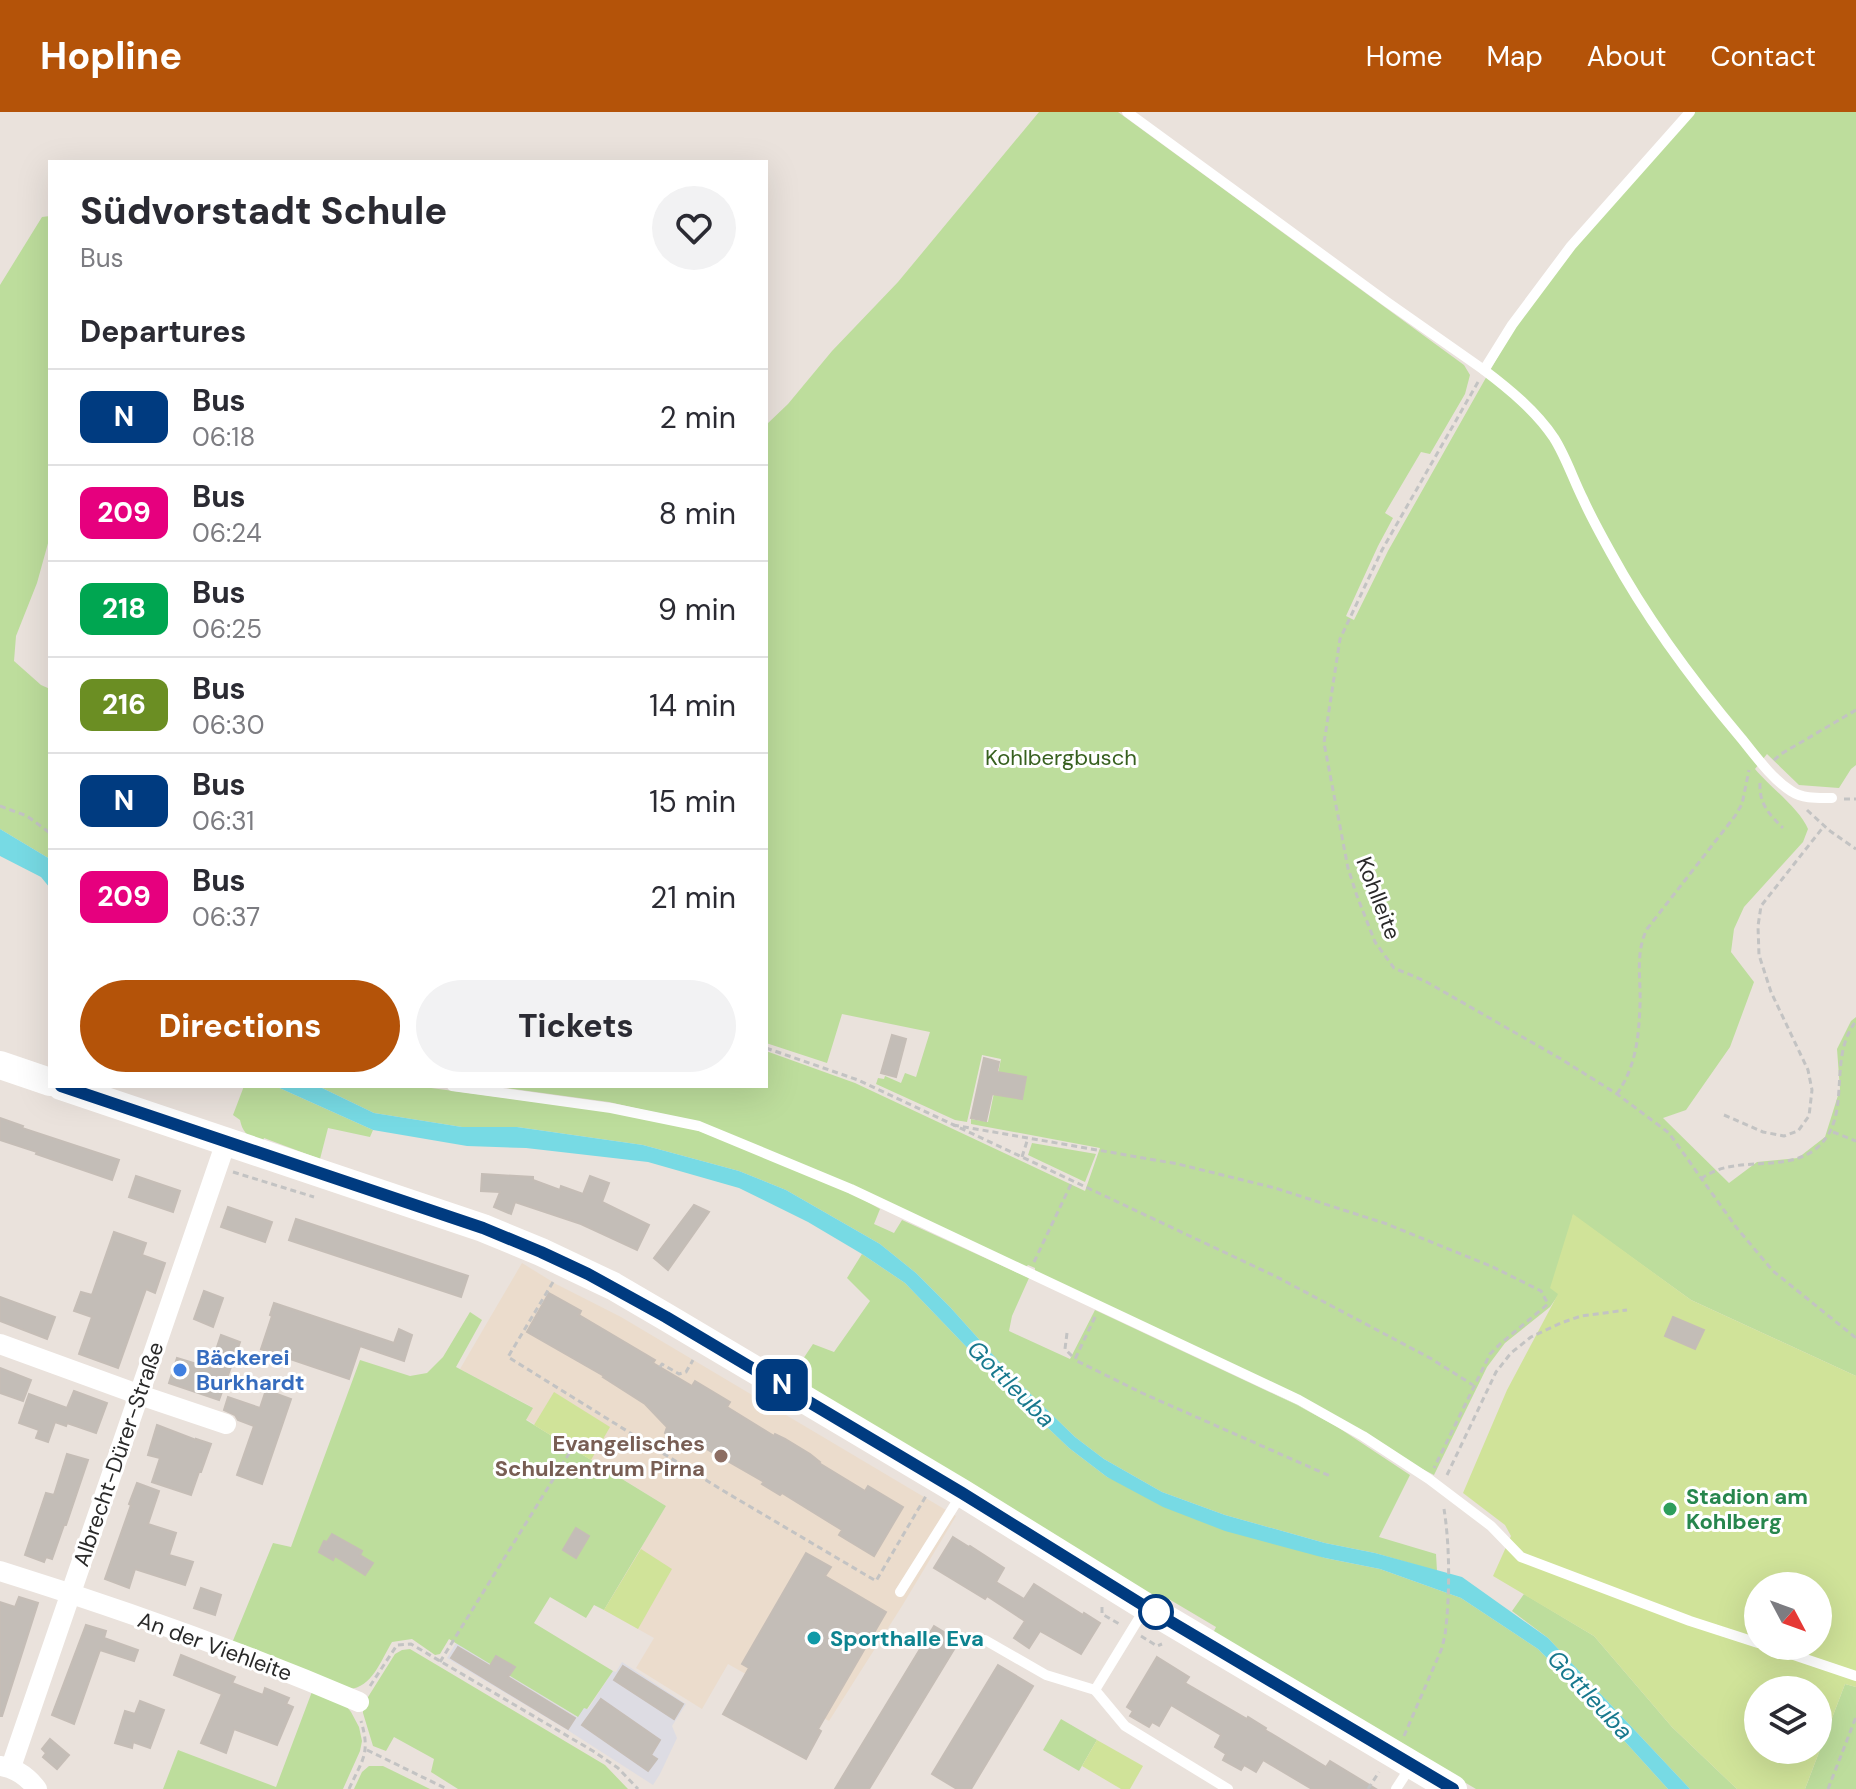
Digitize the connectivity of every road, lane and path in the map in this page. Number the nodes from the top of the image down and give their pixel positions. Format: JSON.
{"nodes":[{"id":1,"x":1127,"y":112,"type":"edge"},
{"id":2,"x":1690,"y":112,"type":"edge"},
{"id":3,"x":1484,"y":370,"type":"junction"},
{"id":4,"x":1856,"y":710,"type":"edge"},
{"id":5,"x":1756,"y":756,"type":"junction"},
{"id":6,"x":1766,"y":767,"type":"junction"},
{"id":7,"x":1832,"y":798,"type":"dead end"},
{"id":8,"x":0,"y":806,"type":"edge"},
{"id":9,"x":1810,"y":814,"type":"dead end"},
{"id":10,"x":1824,"y":826,"type":"junction"},
{"id":11,"x":1783,"y":828,"type":"dead end"},
{"id":12,"x":48,"y":832,"type":"edge"},
{"id":13,"x":1856,"y":849,"type":"edge"},
{"id":14,"x":1856,"y":1021,"type":"edge"},
{"id":15,"x":768,"y":1049,"type":"edge"},
{"id":16,"x":0,"y":1065,"type":"edge"},
{"id":17,"x":48,"y":1081,"type":"edge"},
{"id":18,"x":67,"y":1088,"type":"edge"},
{"id":19,"x":466,"y":1088,"type":"edge"},
{"id":20,"x":1617,"y":1094,"type":"junction"},
{"id":21,"x":1724,"y":1115,"type":"dead end"},
{"id":22,"x":953,"y":1125,"type":"junction"},
{"id":23,"x":1832,"y":1132,"type":"junction"},
{"id":24,"x":1028,"y":1138,"type":"junction"},
{"id":25,"x":1856,"y":1141,"type":"edge"},
{"id":26,"x":226,"y":1142,"type":"junction"},
{"id":27,"x":1022,"y":1157,"type":"junction"},
{"id":28,"x":1701,"y":1179,"type":"junction"},
{"id":29,"x":1072,"y":1181,"type":"junction"},
{"id":30,"x":1029,"y":1273,"type":"junction"},
{"id":31,"x":555,"y":1279,"type":"dead end"},
{"id":32,"x":1100,"y":1307,"type":"junction"},
{"id":33,"x":1627,"y":1310,"type":"dead end"},
{"id":34,"x":1067,"y":1333,"type":"dead end"},
{"id":35,"x":1856,"y":1338,"type":"edge"},
{"id":36,"x":0,"y":1344,"type":"edge"},
{"id":37,"x":696,"y":1354,"type":"dead end"},
{"id":38,"x":1075,"y":1359,"type":"junction"},
{"id":39,"x":660,"y":1367,"type":"dead end"},
{"id":40,"x":1474,"y":1385,"type":"junction"},
{"id":41,"x":140,"y":1395,"type":"junction"},
{"id":42,"x":226,"y":1424,"type":"dead end"},
{"id":43,"x":570,"y":1452,"type":"dead end"},
{"id":44,"x":1330,"y":1476,"type":"dead end"},
{"id":45,"x":1429,"y":1479,"type":"junction"},
{"id":46,"x":1441,"y":1488,"type":"junction"},
{"id":47,"x":928,"y":1493,"type":"dead end"},
{"id":48,"x":962,"y":1493,"type":"junction"},
{"id":49,"x":0,"y":1571,"type":"edge"},
{"id":50,"x":900,"y":1592,"type":"dead end"},
{"id":51,"x":70,"y":1593,"type":"junction"},
{"id":52,"x":1146,"y":1607,"type":"junction"},
{"id":53,"x":1744,"y":1638,"type":"edge"},
{"id":54,"x":985,"y":1640,"type":"dead end"},
{"id":55,"x":1809,"y":1660,"type":"edge"},
{"id":56,"x":440,"y":1662,"type":"junction"},
{"id":57,"x":1856,"y":1676,"type":"edge"},
{"id":58,"x":1095,"y":1690,"type":"junction"},
{"id":59,"x":359,"y":1702,"type":"junction"},
{"id":60,"x":1856,"y":1717,"type":"edge"},
{"id":61,"x":366,"y":1750,"type":"junction"},
{"id":62,"x":1397,"y":1761,"type":"junction"},
{"id":63,"x":5,"y":1767,"type":"edge"},
{"id":64,"x":37,"y":1789,"type":"edge"},
{"id":65,"x":349,"y":1789,"type":"edge"},
{"id":66,"x":447,"y":1789,"type":"edge"},
{"id":67,"x":638,"y":1789,"type":"edge"},
{"id":68,"x":1228,"y":1789,"type":"edge"},
{"id":69,"x":1368,"y":1789,"type":"edge"},
{"id":70,"x":1396,"y":1789,"type":"edge"},
{"id":71,"x":1453,"y":1789,"type":"edge"},
{"id":72,"x":1828,"y":1789,"type":"edge"}],
"edges":[{"from":1,"to":3,"type":"lane"},
{"from":2,"to":3,"type":"lane"},
{"from":3,"to":5,"type":"lane"},
{"from":3,"to":20,"type":"path","name":"Kohlleite"},
{"from":4,"to":6,"type":"path"},
{"from":5,"to":6,"type":"lane"},
{"from":5,"to":20,"type":"path"},
{"from":6,"to":7,"type":"lane"},
{"from":6,"to":11,"type":"path"},
{"from":8,"to":12,"type":"path"},
{"from":9,"to":10,"type":"path"},
{"from":10,"to":13,"type":"path"},
{"from":10,"to":21,"type":"path"},
{"from":14,"to":23,"type":"path"},
{"from":15,"to":22,"type":"path"},
{"from":16,"to":17,"type":"main road"},
{"from":18,"to":26,"type":"main road"},
{"from":19,"to":30,"type":"lane"},
{"from":20,"to":28,"type":"path","name":"Kohlleite"},
{"from":22,"to":24,"type":"path"},
{"from":22,"to":27,"type":"path"},
{"from":23,"to":25,"type":"path"},
{"from":23,"to":28,"type":"path"},
{"from":24,"to":27,"type":"path"},
{"from":24,"to":40,"type":"path"},
{"from":26,"to":41,"type":"street","name":"Albrecht-Dürer-Straße"},
{"from":26,"to":48,"type":"main road"},
{"from":27,"to":29,"type":"path"},
{"from":28,"to":35,"type":"path","name":"Kohlleite"},
{"from":29,"to":30,"type":"path"},
{"from":29,"to":40,"type":"path"},
{"from":30,"to":32,"type":"lane"},
{"from":31,"to":47,"type":"path"},
{"from":32,"to":38,"type":"path"},
{"from":32,"to":45,"type":"lane"},
{"from":33,"to":46,"type":"path"},
{"from":34,"to":38,"type":"path"},
{"from":36,"to":41,"type":"street"},
{"from":37,"to":39,"type":"path"},
{"from":38,"to":44,"type":"path"},
{"from":40,"to":45,"type":"path"},
{"from":41,"to":42,"type":"street"},
{"from":41,"to":51,"type":"street","name":"Albrecht-Dürer-Straße"},
{"from":43,"to":56,"type":"path"},
{"from":45,"to":46,"type":"lane"},
{"from":46,"to":53,"type":"lane"},
{"from":46,"to":62,"type":"path"},
{"from":48,"to":50,"type":"lane"},
{"from":48,"to":52,"type":"main road"},
{"from":49,"to":51,"type":"street","name":"An der Viehleite"},
{"from":51,"to":59,"type":"street","name":"An der Viehleite"},
{"from":51,"to":63,"type":"street","name":"Albrecht-Dürer-Straße"},
{"from":52,"to":58,"type":"lane"},
{"from":52,"to":62,"type":"main road"},
{"from":54,"to":58,"type":"lane"},
{"from":55,"to":57,"type":"lane"},
{"from":56,"to":59,"type":"path"},
{"from":56,"to":67,"type":"path"},
{"from":58,"to":68,"type":"lane"},
{"from":59,"to":61,"type":"path"},
{"from":60,"to":72,"type":"path"},
{"from":61,"to":65,"type":"path"},
{"from":61,"to":66,"type":"path"},
{"from":62,"to":69,"type":"path"},
{"from":62,"to":70,"type":"lane"},
{"from":62,"to":71,"type":"main road"},
{"from":63,"to":64,"type":"street","name":"Albrecht-Dürer-Straße"}]}
